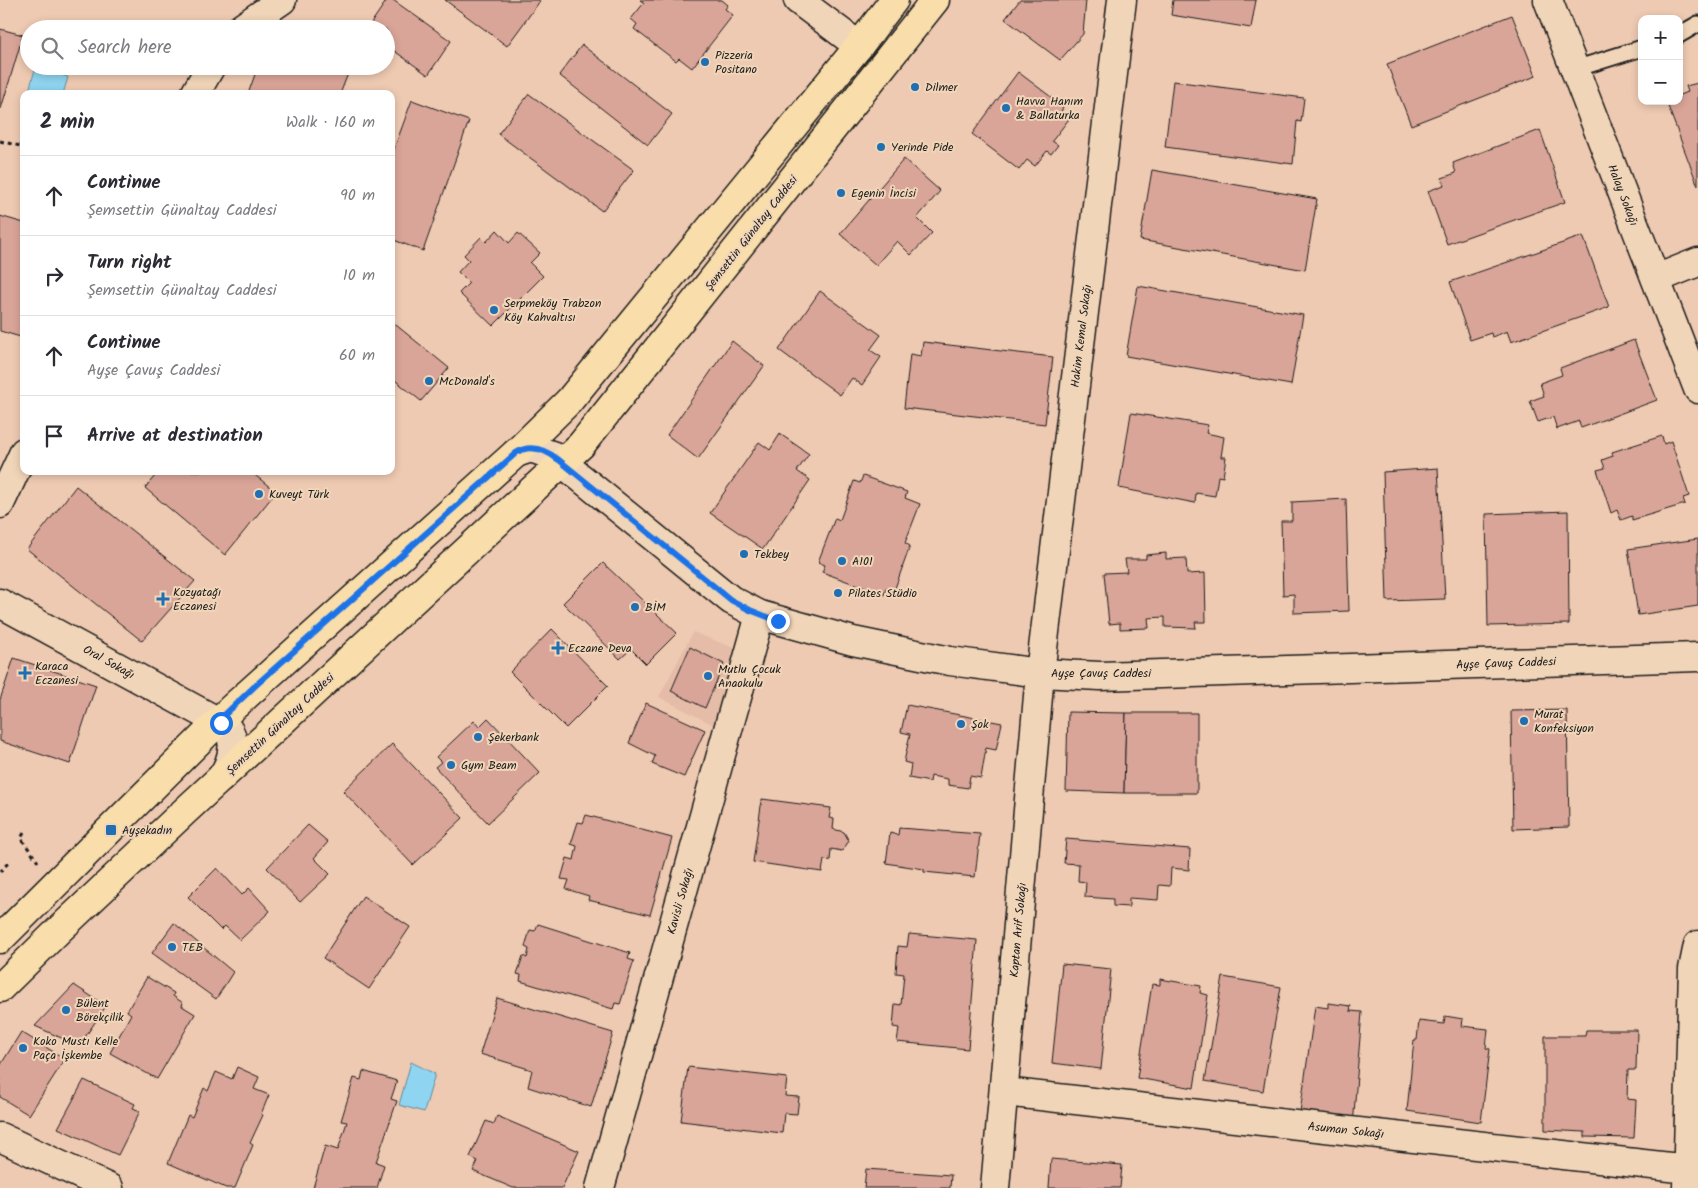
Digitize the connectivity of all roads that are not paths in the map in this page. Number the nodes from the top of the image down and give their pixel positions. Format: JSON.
{"nodes":[{"id":1,"x":282,"y":0,"type":"edge"},
{"id":2,"x":798,"y":0,"type":"edge"},
{"id":3,"x":894,"y":0,"type":"edge"},
{"id":4,"x":935,"y":0,"type":"edge"},
{"id":5,"x":1122,"y":0,"type":"edge"},
{"id":6,"x":1548,"y":0,"type":"edge"},
{"id":7,"x":253,"y":20,"type":"edge"},
{"id":8,"x":1698,"y":24,"type":"edge"},
{"id":9,"x":1683,"y":33,"type":"edge"},
{"id":10,"x":859,"y":46,"type":"junction"},
{"id":11,"x":1638,"y":49,"type":"edge"},
{"id":12,"x":1575,"y":70,"type":"junction"},
{"id":13,"x":206,"y":75,"type":"edge"},
{"id":14,"x":197,"y":90,"type":"edge"},
{"id":15,"x":1698,"y":262,"type":"edge"},
{"id":16,"x":1656,"y":279,"type":"junction"},
{"id":17,"x":1698,"y":389,"type":"edge"},
{"id":18,"x":516,"y":453,"type":"junction"},
{"id":19,"x":20,"y":461,"type":"edge"},
{"id":20,"x":563,"y":463,"type":"junction"},
{"id":21,"x":0,"y":504,"type":"edge"},
{"id":22,"x":0,"y":603,"type":"edge"},
{"id":23,"x":760,"y":615,"type":"junction"},
{"id":24,"x":1698,"y":657,"type":"edge"},
{"id":25,"x":1040,"y":672,"type":"junction"},
{"id":26,"x":218,"y":721,"type":"junction"},
{"id":27,"x":221,"y":778,"type":"junction"},
{"id":28,"x":0,"y":939,"type":"edge"},
{"id":29,"x":1698,"y":945,"type":"edge"},
{"id":30,"x":0,"y":988,"type":"edge"},
{"id":31,"x":1004,"y":1092,"type":"junction"},
{"id":32,"x":0,"y":1138,"type":"edge"},
{"id":33,"x":1688,"y":1178,"type":"edge"},
{"id":34,"x":109,"y":1188,"type":"edge"},
{"id":35,"x":600,"y":1188,"type":"edge"},
{"id":36,"x":995,"y":1188,"type":"edge"}],
"edges":[{"from":1,"to":7,"type":"street"},
{"from":2,"to":10,"type":"street"},
{"from":3,"to":10,"type":"main road"},
{"from":4,"to":20,"type":"main road","name":"Şemsettin Günaltay Caddesi"},
{"from":5,"to":25,"type":"street","name":"Hakim Kemal Sokağı"},
{"from":6,"to":12,"type":"street","name":"Halay Sokağı"},
{"from":8,"to":9,"type":"lane"},
{"from":10,"to":18,"type":"main road"},
{"from":11,"to":12,"type":"lane"},
{"from":12,"to":16,"type":"street","name":"Halay Sokağı"},
{"from":13,"to":14,"type":"street"},
{"from":15,"to":16,"type":"street"},
{"from":16,"to":17,"type":"street","name":"Halay Sokağı"},
{"from":18,"to":20,"type":"street"},
{"from":18,"to":26,"type":"main road"},
{"from":19,"to":21,"type":"street"},
{"from":20,"to":23,"type":"street","name":"Ayşe Çavuş Caddesi"},
{"from":20,"to":27,"type":"main road","name":"Şemsettin Günaltay Caddesi"},
{"from":22,"to":26,"type":"street","name":"Oral Sokağı"},
{"from":23,"to":25,"type":"street","name":"Ayşe Çavuş Caddesi"},
{"from":23,"to":35,"type":"street","name":"Kavisli Sokağı"},
{"from":24,"to":25,"type":"street","name":"Ayşe Çavuş Caddesi"},
{"from":25,"to":31,"type":"street","name":"Kaptan Arif Sokağı"},
{"from":26,"to":27,"type":"street"},
{"from":26,"to":28,"type":"main road"},
{"from":27,"to":30,"type":"main road","name":"Şemsettin Günaltay Caddesi"},
{"from":29,"to":33,"type":"street"},
{"from":31,"to":33,"type":"street","name":"Asuman Sokağı"},
{"from":31,"to":36,"type":"street","name":"Kaptan Arif Sokağı"},
{"from":32,"to":34,"type":"street"}]}
